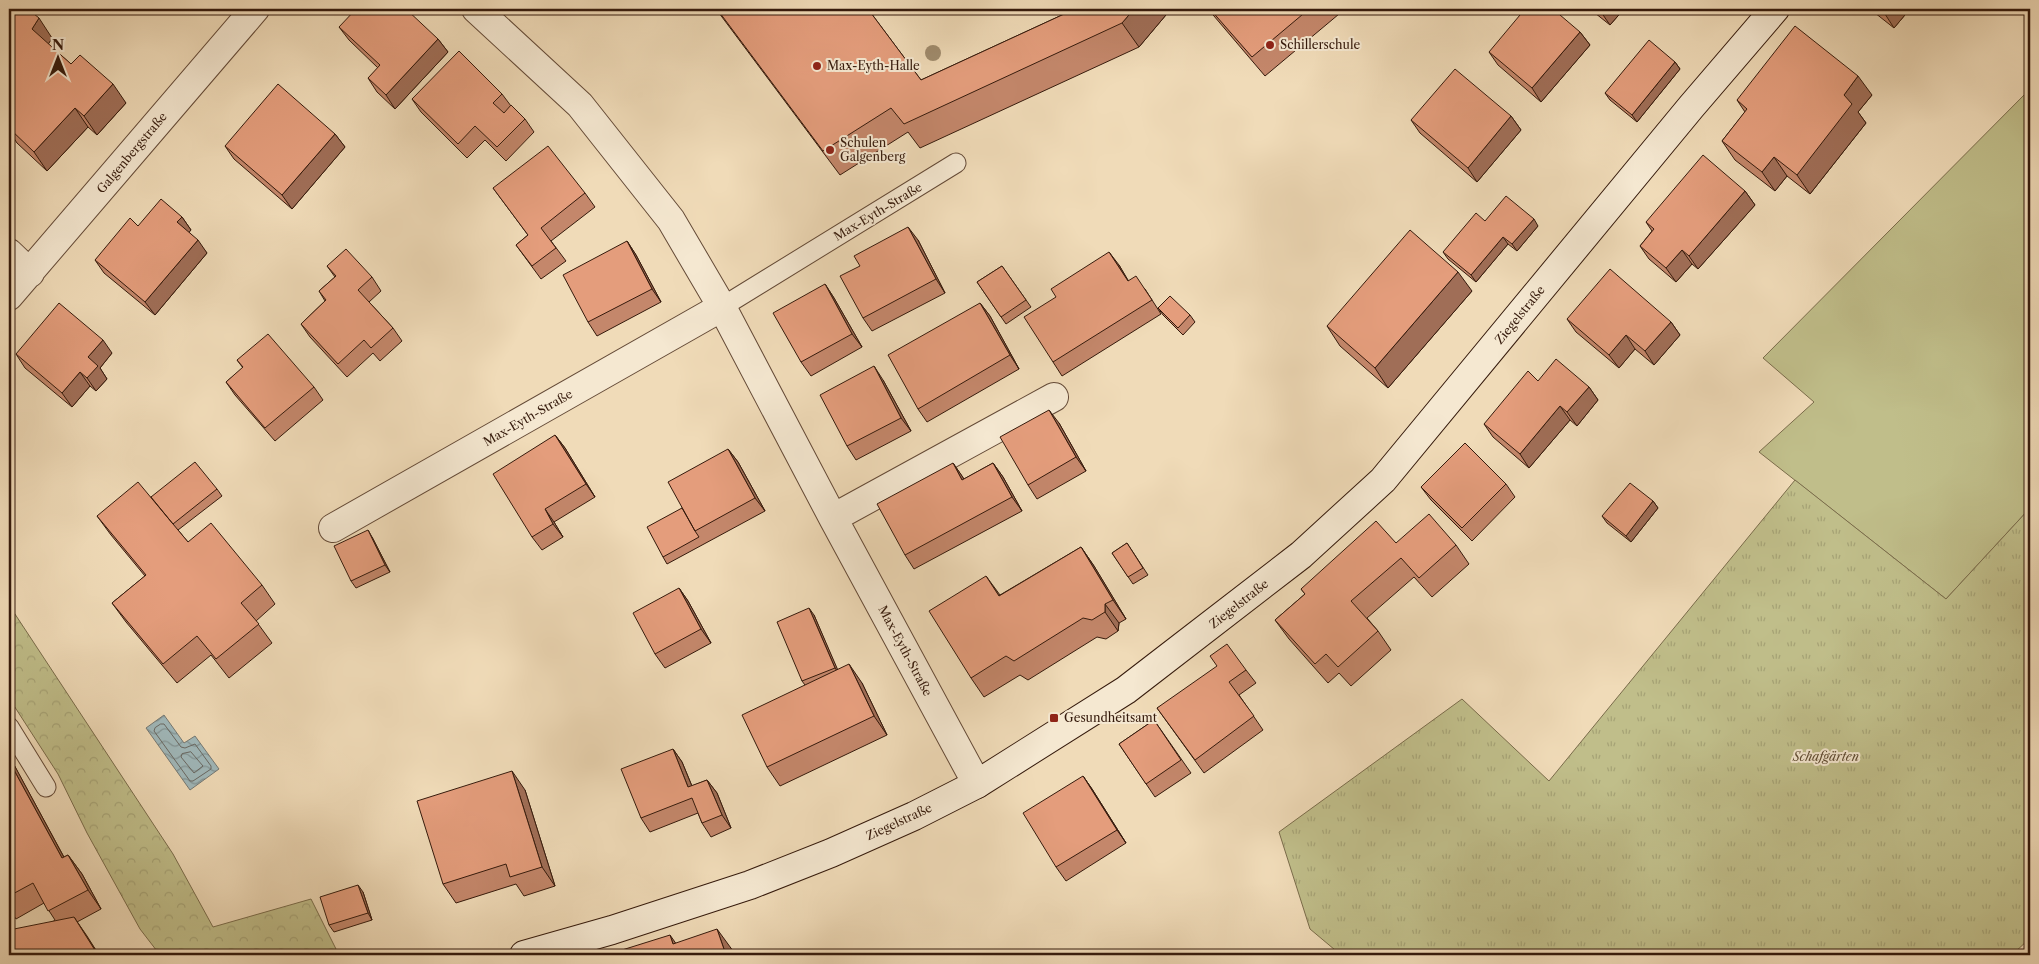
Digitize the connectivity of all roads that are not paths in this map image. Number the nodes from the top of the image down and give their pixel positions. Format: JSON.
{"nodes":[{"id":1,"x":255,"y":9,"type":"edge"},
{"id":2,"x":476,"y":9,"type":"edge"},
{"id":3,"x":1775,"y":9,"type":"edge"},
{"id":4,"x":956,"y":164,"type":"dead end"},
{"id":5,"x":9,"y":253,"type":"edge"},
{"id":6,"x":30,"y":273,"type":"junction"},
{"id":7,"x":9,"y":296,"type":"edge"},
{"id":8,"x":722,"y":307,"type":"junction"},
{"id":9,"x":1054,"y":397,"type":"dead end"},
{"id":10,"x":833,"y":518,"type":"junction"},
{"id":11,"x":333,"y":528,"type":"dead end"},
{"id":12,"x":9,"y":727,"type":"edge"},
{"id":13,"x":977,"y":784,"type":"junction"},
{"id":14,"x":46,"y":786,"type":"dead end"},
{"id":15,"x":524,"y":955,"type":"edge"}],
"edges":[{"from":1,"to":6,"type":"street","name":"Galgenbergstraße"},
{"from":2,"to":8,"type":"street","name":"Max-Eyth-Straße"},
{"from":3,"to":13,"type":"street","name":"Ziegelstraße"},
{"from":4,"to":8,"type":"lane","name":"Max-Eyth-Straße"},
{"from":5,"to":6,"type":"street"},
{"from":6,"to":7,"type":"street","name":"Galgenbergstraße"},
{"from":8,"to":10,"type":"street","name":"Max-Eyth-Straße"},
{"from":8,"to":11,"type":"street","name":"Max-Eyth-Straße"},
{"from":9,"to":10,"type":"street"},
{"from":10,"to":13,"type":"street","name":"Max-Eyth-Straße"},
{"from":12,"to":14,"type":"lane"},
{"from":13,"to":15,"type":"street","name":"Ziegelstraße"}]}
